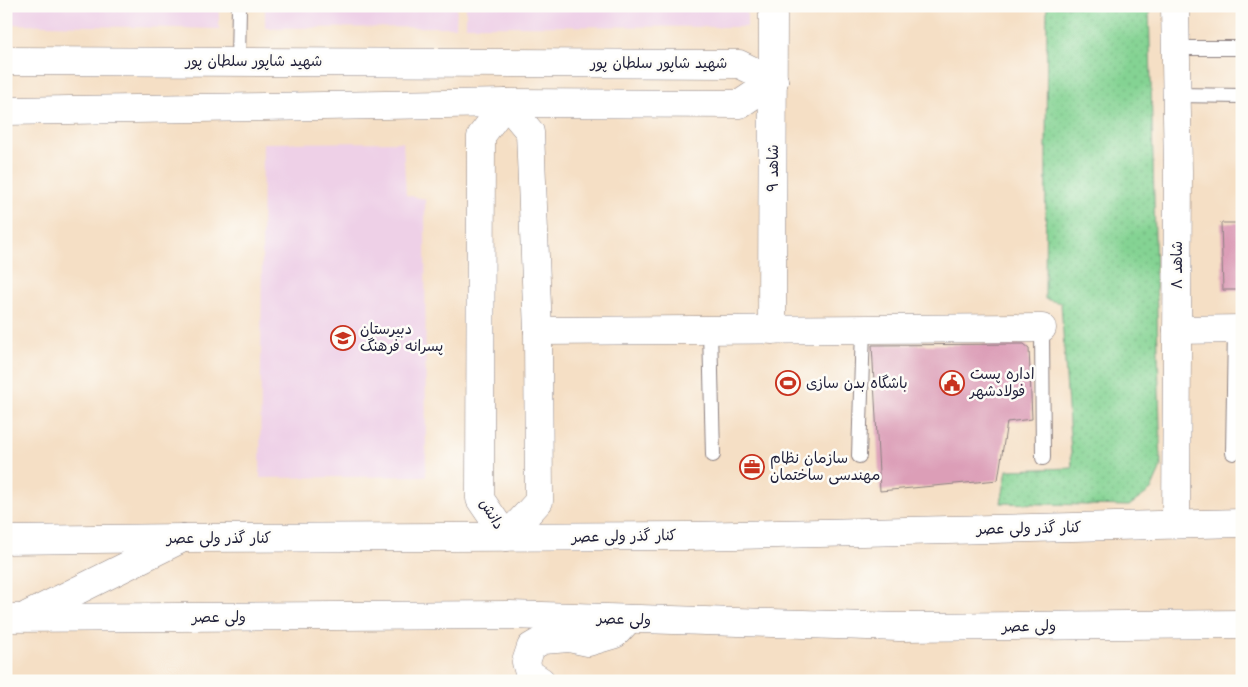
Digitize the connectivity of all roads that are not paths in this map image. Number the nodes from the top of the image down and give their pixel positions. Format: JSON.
{"nodes":[{"id":1,"x":239,"y":6,"type":"edge"},
{"id":2,"x":773,"y":6,"type":"edge"},
{"id":3,"x":1174,"y":6,"type":"edge"},
{"id":4,"x":1175,"y":48,"type":"junction"},
{"id":5,"x":1242,"y":48,"type":"edge"},
{"id":6,"x":6,"y":61,"type":"edge"},
{"id":7,"x":238,"y":61,"type":"junction"},
{"id":8,"x":774,"y":81,"type":"junction"},
{"id":9,"x":1177,"y":95,"type":"junction"},
{"id":10,"x":1242,"y":96,"type":"edge"},
{"id":11,"x":506,"y":102,"type":"junction"},
{"id":12,"x":6,"y":111,"type":"edge"},
{"id":13,"x":1042,"y":328,"type":"joint"},
{"id":14,"x":862,"y":329,"type":"junction"},
{"id":15,"x":1238,"y":329,"type":"edge"},
{"id":16,"x":710,"y":330,"type":"junction"},
{"id":17,"x":772,"y":330,"type":"junction"},
{"id":18,"x":1177,"y":330,"type":"junction"},
{"id":19,"x":538,"y":331,"type":"junction"},
{"id":20,"x":1232,"y":453,"type":"dead end"},
{"id":21,"x":713,"y":455,"type":"dead end"},
{"id":22,"x":859,"y":456,"type":"dead end"},
{"id":23,"x":1043,"y":458,"type":"dead end"},
{"id":24,"x":1242,"y":523,"type":"edge"},
{"id":25,"x":1176,"y":524,"type":"junction"},
{"id":26,"x":183,"y":538,"type":"junction"},
{"id":27,"x":506,"y":538,"type":"junction"},
{"id":28,"x":6,"y":540,"type":"edge"},
{"id":29,"x":14,"y":618,"type":"edge"},
{"id":30,"x":630,"y":619,"type":"junction"},
{"id":31,"x":1242,"y":624,"type":"edge"},
{"id":32,"x":540,"y":681,"type":"edge"}],
"edges":[{"from":1,"to":7,"type":"lane"},
{"from":2,"to":8,"type":"street","name":"شاهد ۹"},
{"from":3,"to":4,"type":"street","name":"شاهد ۸"},
{"from":4,"to":5,"type":"lane"},
{"from":4,"to":9,"type":"street","name":"شاهد ۸"},
{"from":6,"to":7,"type":"street","name":"شهید شاپور سلطان پور"},
{"from":7,"to":8,"type":"street","name":"شهید شاپور سلطان پور"},
{"from":8,"to":11,"type":"street"},
{"from":8,"to":17,"type":"street","name":"شاهد ۹"},
{"from":9,"to":10,"type":"lane"},
{"from":9,"to":18,"type":"street","name":"شاهد ۸"},
{"from":11,"to":12,"type":"street"},
{"from":11,"to":19,"type":"street","name":"دانش"},
{"from":11,"to":27,"type":"street","name":"دانش"},
{"from":13,"to":14,"type":"street"},
{"from":13,"to":23,"type":"lane"},
{"from":14,"to":17,"type":"street"},
{"from":14,"to":22,"type":"lane"},
{"from":15,"to":18,"type":"street"},
{"from":15,"to":20,"type":"lane"},
{"from":16,"to":17,"type":"street"},
{"from":16,"to":19,"type":"street"},
{"from":16,"to":21,"type":"lane"},
{"from":18,"to":25,"type":"street","name":"شاهد ۸"},
{"from":19,"to":27,"type":"street","name":"دانش"},
{"from":24,"to":25,"type":"street","name":"کنار گذر ولی عصر"},
{"from":25,"to":27,"type":"street","name":"کنار گذر ولی عصر"},
{"from":26,"to":27,"type":"street","name":"کنار گذر ولی عصر"},
{"from":26,"to":28,"type":"street","name":"کنار گذر ولی عصر"},
{"from":26,"to":29,"type":"street"},
{"from":29,"to":30,"type":"street","name":"ولی عصر"},
{"from":30,"to":31,"type":"street","name":"ولی عصر"},
{"from":30,"to":32,"type":"street"}]}
